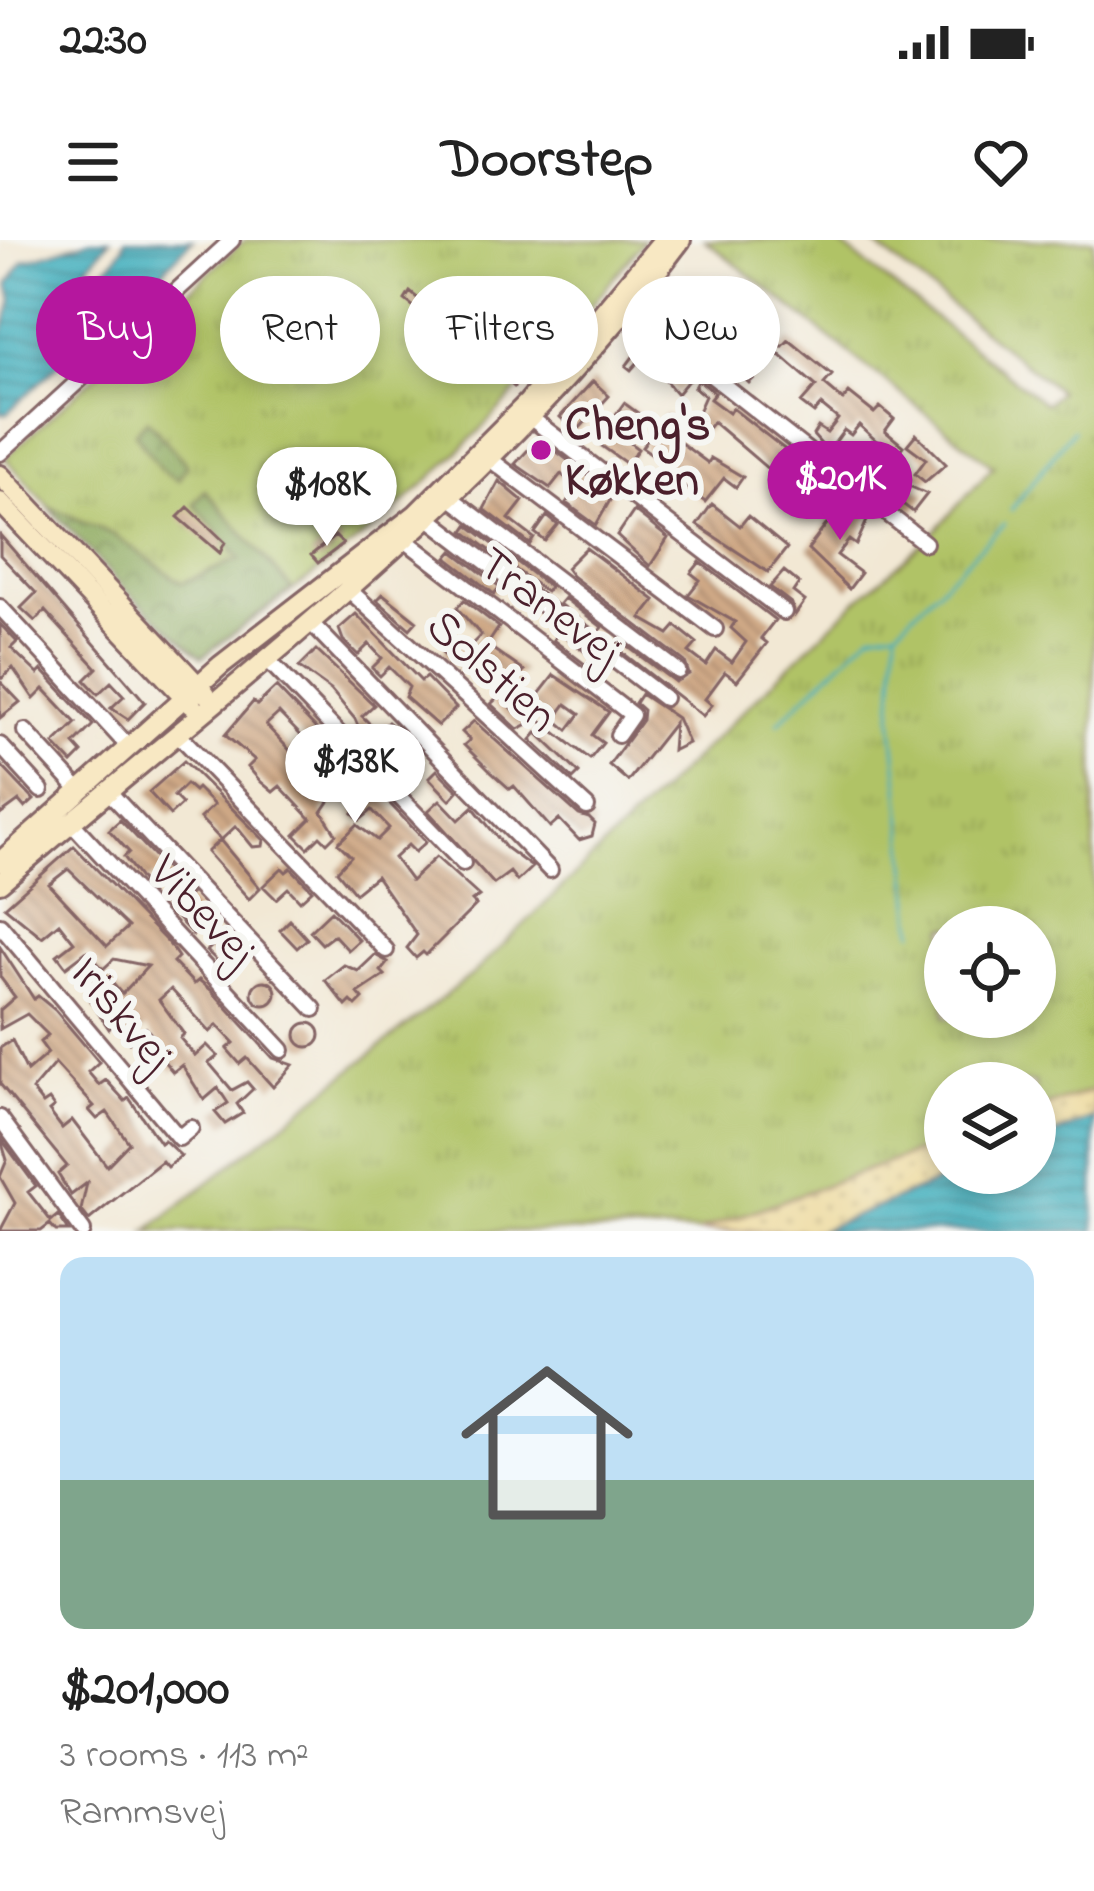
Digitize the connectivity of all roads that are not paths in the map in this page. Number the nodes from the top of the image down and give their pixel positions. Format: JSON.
{"nodes":[{"id":1,"x":232,"y":240,"type":"edge"},
{"id":2,"x":663,"y":240,"type":"edge"},
{"id":3,"x":681,"y":240,"type":"edge"},
{"id":4,"x":654,"y":276,"type":"edge"},
{"id":5,"x":622,"y":317,"type":"edge"},
{"id":6,"x":722,"y":384,"type":"edge"},
{"id":7,"x":531,"y":418,"type":"junction"},
{"id":8,"x":0,"y":453,"type":"edge"},
{"id":9,"x":491,"y":460,"type":"junction"},
{"id":10,"x":0,"y":475,"type":"edge"},
{"id":11,"x":451,"y":498,"type":"junction"},
{"id":12,"x":0,"y":502,"type":"edge"},
{"id":13,"x":430,"y":519,"type":"junction"},
{"id":14,"x":405,"y":540,"type":"junction"},
{"id":15,"x":925,"y":543,"type":"dead end"},
{"id":16,"x":348,"y":590,"type":"junction"},
{"id":17,"x":0,"y":608,"type":"edge"},
{"id":18,"x":784,"y":612,"type":"dead end"},
{"id":19,"x":310,"y":622,"type":"junction"},
{"id":20,"x":715,"y":629,"type":"dead end"},
{"id":21,"x":266,"y":658,"type":"junction"},
{"id":22,"x":678,"y":671,"type":"dead end"},
{"id":23,"x":191,"y":691,"type":"junction"},
{"id":24,"x":664,"y":698,"type":"dead end"},
{"id":25,"x":206,"y":707,"type":"junction"},
{"id":26,"x":25,"y":731,"type":"dead end"},
{"id":27,"x":177,"y":733,"type":"junction"},
{"id":28,"x":618,"y":735,"type":"dead end"},
{"id":29,"x":0,"y":745,"type":"edge"},
{"id":30,"x":128,"y":746,"type":"junction"},
{"id":31,"x":41,"y":790,"type":"dead end"},
{"id":32,"x":79,"y":790,"type":"junction"},
{"id":33,"x":108,"y":791,"type":"junction"},
{"id":34,"x":587,"y":807,"type":"dead end"},
{"id":35,"x":71,"y":822,"type":"junction"},
{"id":36,"x":2,"y":856,"type":"edge"},
{"id":37,"x":463,"y":863,"type":"dead end"},
{"id":38,"x":550,"y":870,"type":"dead end"},
{"id":39,"x":0,"y":883,"type":"edge"},
{"id":40,"x":0,"y":926,"type":"edge"},
{"id":41,"x":386,"y":950,"type":"dead end"},
{"id":42,"x":314,"y":1009,"type":"dead end"},
{"id":43,"x":282,"y":1050,"type":"dead end"},
{"id":44,"x":0,"y":1118,"type":"edge"},
{"id":45,"x":191,"y":1128,"type":"dead end"},
{"id":46,"x":83,"y":1231,"type":"edge"}],
"edges":[{"from":1,"to":8,"type":"street"},
{"from":2,"to":23,"type":"main road"},
{"from":3,"to":4,"type":"main road"},
{"from":5,"to":7,"type":"main road"},
{"from":6,"to":15,"type":"street"},
{"from":7,"to":9,"type":"main road"},
{"from":7,"to":18,"type":"street"},
{"from":9,"to":11,"type":"main road"},
{"from":9,"to":20,"type":"street"},
{"from":10,"to":23,"type":"main road"},
{"from":11,"to":13,"type":"main road"},
{"from":11,"to":22,"type":"street"},
{"from":12,"to":23,"type":"main road"},
{"from":13,"to":14,"type":"main road"},
{"from":13,"to":24,"type":"street"},
{"from":14,"to":16,"type":"main road"},
{"from":14,"to":28,"type":"street","name":"Tranevej"},
{"from":16,"to":19,"type":"main road"},
{"from":16,"to":34,"type":"street","name":"Solstien"},
{"from":17,"to":30,"type":"street"},
{"from":19,"to":21,"type":"main road"},
{"from":19,"to":38,"type":"street"},
{"from":21,"to":25,"type":"main road"},
{"from":21,"to":37,"type":"street"},
{"from":23,"to":25,"type":"main road"},
{"from":23,"to":30,"type":"main road"},
{"from":25,"to":27,"type":"main road"},
{"from":26,"to":32,"type":"street"},
{"from":27,"to":33,"type":"main road"},
{"from":27,"to":41,"type":"street"},
{"from":29,"to":31,"type":"street"},
{"from":30,"to":32,"type":"main road"},
{"from":32,"to":36,"type":"main road"},
{"from":33,"to":35,"type":"main road"},
{"from":33,"to":42,"type":"street"},
{"from":35,"to":39,"type":"main road"},
{"from":35,"to":43,"type":"street","name":"Vibevej"},
{"from":40,"to":45,"type":"street","name":"Iriskvej"},
{"from":44,"to":46,"type":"street"}]}
